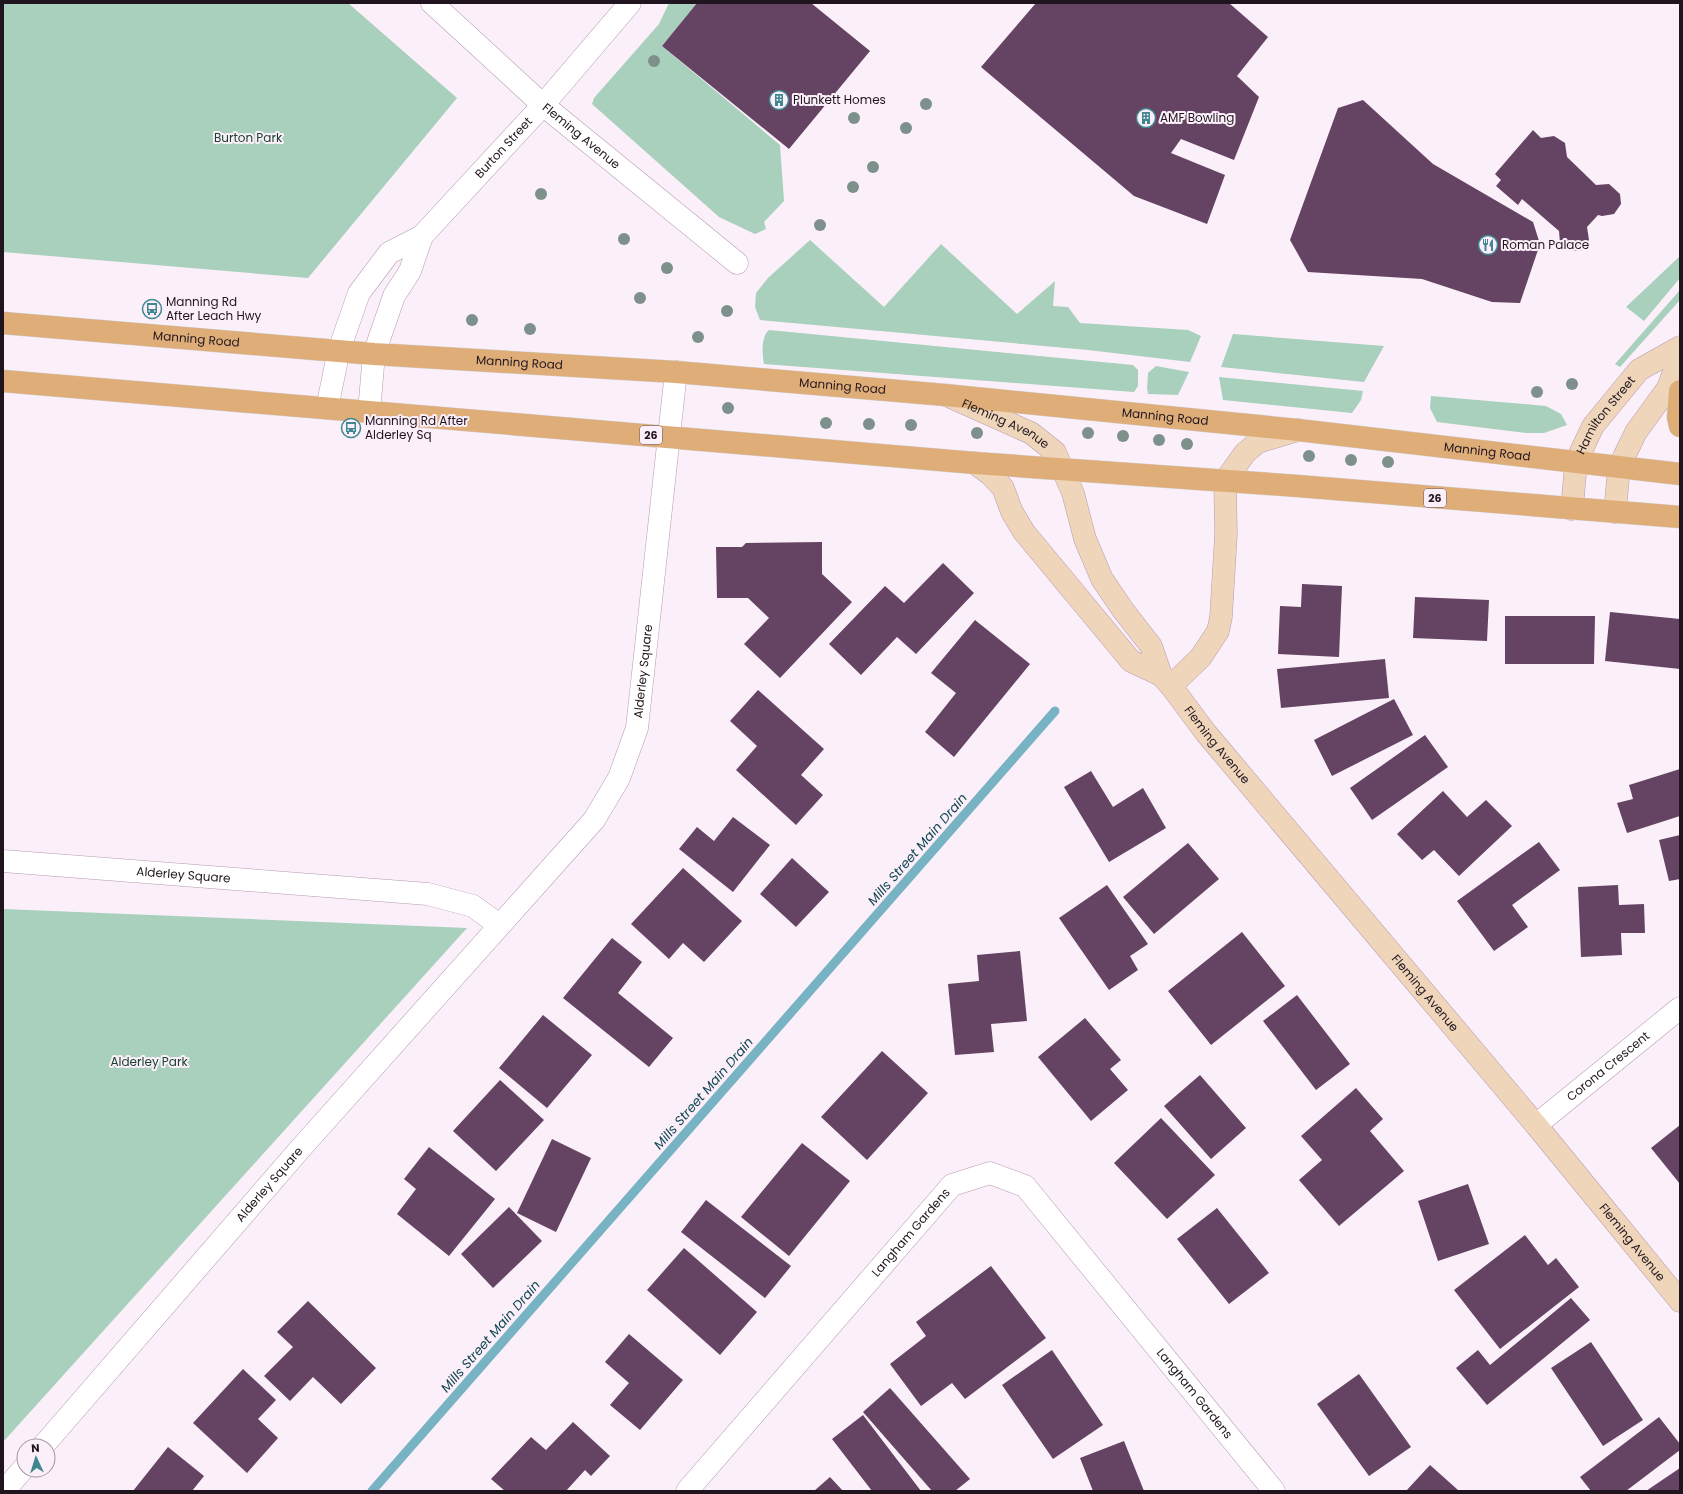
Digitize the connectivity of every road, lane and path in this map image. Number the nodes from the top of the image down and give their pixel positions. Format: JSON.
{"nodes":[{"id":1,"x":432,"y":3,"type":"edge"},
{"id":2,"x":630,"y":3,"type":"edge"},
{"id":3,"x":543,"y":105,"type":"junction"},
{"id":4,"x":422,"y":236,"type":"junction"},
{"id":5,"x":737,"y":263,"type":"dead end"},
{"id":6,"x":3,"y":324,"type":"edge"},
{"id":7,"x":1680,"y":347,"type":"edge"},
{"id":8,"x":339,"y":350,"type":"junction"},
{"id":9,"x":374,"y":354,"type":"junction"},
{"id":10,"x":1680,"y":356,"type":"edge"},
{"id":11,"x":676,"y":372,"type":"junction"},
{"id":12,"x":3,"y":381,"type":"edge"},
{"id":13,"x":1680,"y":391,"type":"edge"},
{"id":14,"x":945,"y":395,"type":"junction"},
{"id":15,"x":327,"y":408,"type":"junction"},
{"id":16,"x":369,"y":412,"type":"junction"},
{"id":17,"x":1680,"y":426,"type":"edge"},
{"id":18,"x":1298,"y":430,"type":"junction"},
{"id":19,"x":670,"y":437,"type":"junction"},
{"id":20,"x":1576,"y":462,"type":"junction"},
{"id":21,"x":975,"y":463,"type":"junction"},
{"id":22,"x":1619,"y":467,"type":"junction"},
{"id":23,"x":1064,"y":470,"type":"junction"},
{"id":24,"x":1680,"y":474,"type":"edge"},
{"id":25,"x":1225,"y":481,"type":"junction"},
{"id":26,"x":1572,"y":509,"type":"junction"},
{"id":27,"x":1615,"y":512,"type":"junction"},
{"id":28,"x":1680,"y":517,"type":"edge"},
{"id":29,"x":1166,"y":681,"type":"junction"},
{"id":30,"x":3,"y":861,"type":"edge"},
{"id":31,"x":498,"y":926,"type":"junction"},
{"id":32,"x":1680,"y":1008,"type":"edge"},
{"id":33,"x":1536,"y":1125,"type":"junction"},
{"id":34,"x":1680,"y":1301,"type":"edge"},
{"id":35,"x":50,"y":1438,"type":"edge"},
{"id":36,"x":16,"y":1477,"type":"edge"},
{"id":37,"x":4,"y":1491,"type":"edge"},
{"id":38,"x":687,"y":1491,"type":"edge"},
{"id":39,"x":1274,"y":1491,"type":"edge"}],
"edges":[{"from":1,"to":3,"type":"street","name":"Fleming Avenue"},
{"from":2,"to":3,"type":"street","name":"Burton Street"},
{"from":3,"to":4,"type":"street","name":"Burton Street"},
{"from":3,"to":5,"type":"street","name":"Fleming Avenue"},
{"from":4,"to":8,"type":"street","name":"Burton Street"},
{"from":4,"to":9,"type":"street","name":"Burton Street"},
{"from":6,"to":8,"type":"main road","name":"Manning Road"},
{"from":7,"to":20,"type":"street","name":"Hamilton Street"},
{"from":8,"to":9,"type":"main road","name":"Manning Road"},
{"from":8,"to":15,"type":"street","name":"Burton Street"},
{"from":9,"to":11,"type":"main road","name":"Manning Road"},
{"from":9,"to":16,"type":"street","name":"Burton Street"},
{"from":10,"to":22,"type":"street"},
{"from":11,"to":14,"type":"main road","name":"Manning Road"},
{"from":11,"to":19,"type":"street","name":"Alderley Square"},
{"from":12,"to":15,"type":"main road","number":"26"},
{"from":13,"to":17,"type":"main road"},
{"from":14,"to":18,"type":"main road","name":"Manning Road"},
{"from":14,"to":23,"type":"street","name":"Fleming Avenue"},
{"from":15,"to":16,"type":"main road","number":"26"},
{"from":16,"to":19,"type":"main road","number":"26"},
{"from":18,"to":20,"type":"main road","name":"Manning Road"},
{"from":18,"to":25,"type":"street"},
{"from":19,"to":21,"type":"main road","number":"26"},
{"from":19,"to":31,"type":"street","name":"Alderley Square"},
{"from":20,"to":22,"type":"main road","name":"Manning Road"},
{"from":20,"to":26,"type":"street","name":"Hamilton Street"},
{"from":21,"to":23,"type":"main road","number":"26"},
{"from":21,"to":29,"type":"street","name":"Fleming Avenue"},
{"from":22,"to":24,"type":"main road","name":"Manning Road"},
{"from":22,"to":27,"type":"street"},
{"from":23,"to":25,"type":"main road","number":"26"},
{"from":23,"to":29,"type":"street","name":"Fleming Avenue"},
{"from":25,"to":26,"type":"main road","number":"26"},
{"from":25,"to":29,"type":"street"},
{"from":26,"to":27,"type":"main road","number":"26"},
{"from":27,"to":28,"type":"main road","number":"26"},
{"from":29,"to":33,"type":"street","name":"Fleming Avenue"},
{"from":30,"to":31,"type":"street","name":"Alderley Square"},
{"from":31,"to":35,"type":"street","name":"Alderley Square"},
{"from":32,"to":33,"type":"street","name":"Corona Crescent"},
{"from":33,"to":34,"type":"street","name":"Fleming Avenue"},
{"from":36,"to":37,"type":"street"},
{"from":38,"to":39,"type":"street","name":"Langham Gardens"}]}
